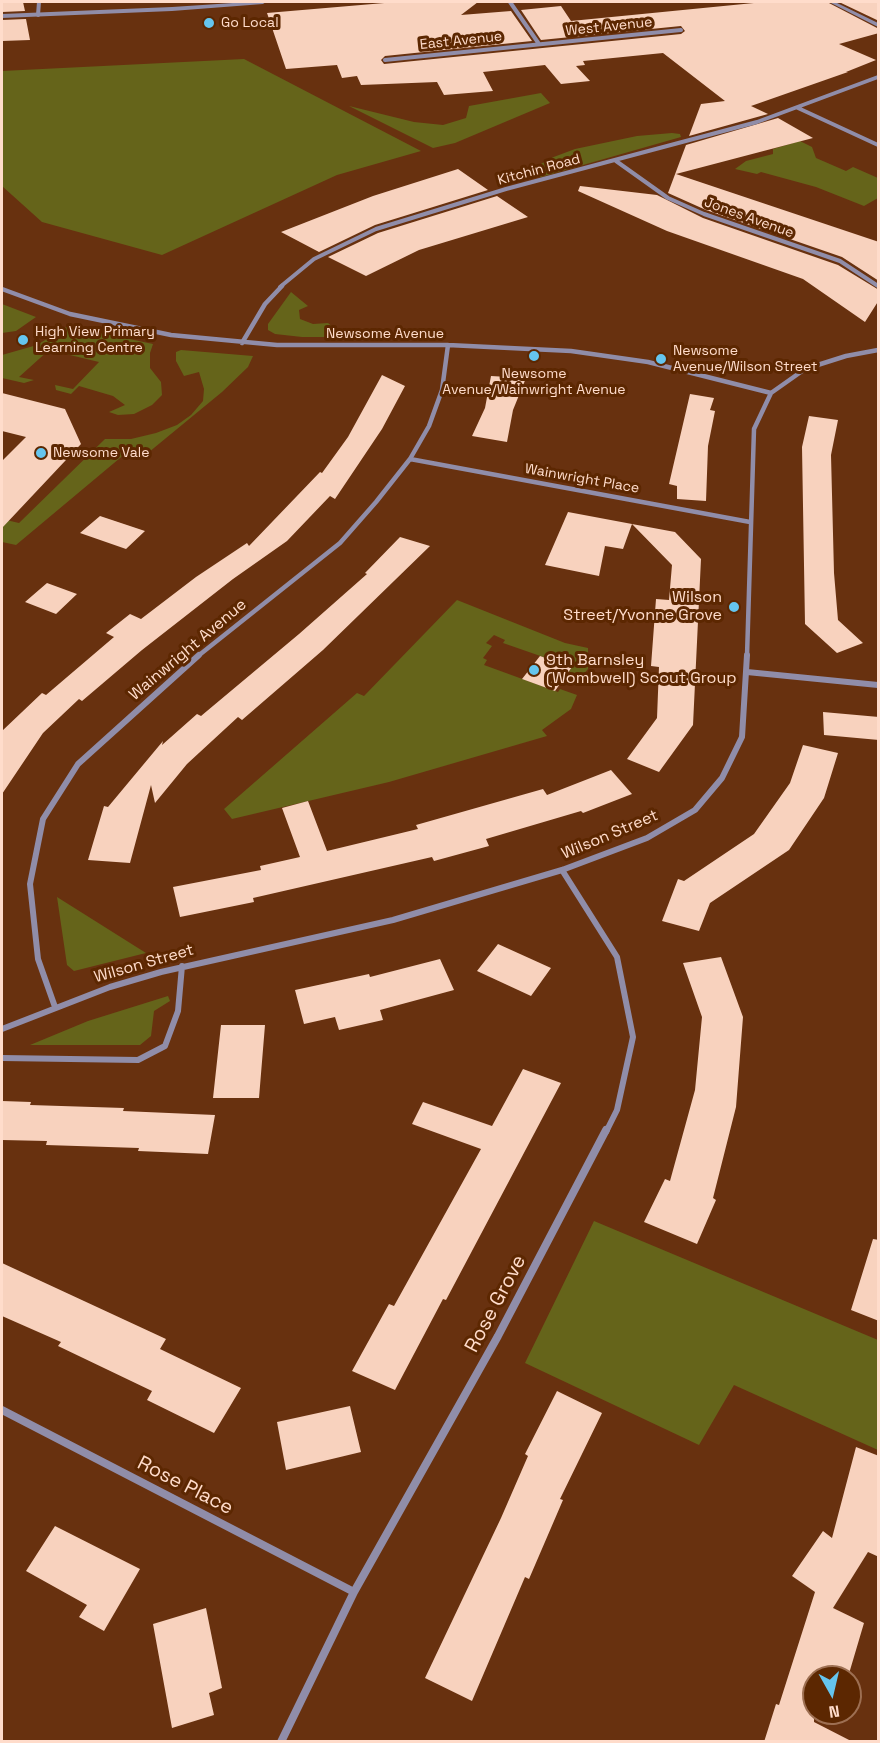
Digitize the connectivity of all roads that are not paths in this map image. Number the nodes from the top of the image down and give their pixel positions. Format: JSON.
{"nodes":[{"id":1,"x":39,"y":2,"type":"edge"},
{"id":2,"x":263,"y":2,"type":"edge"},
{"id":3,"x":510,"y":2,"type":"edge"},
{"id":4,"x":832,"y":2,"type":"edge"},
{"id":5,"x":38,"y":15,"type":"junction"},
{"id":6,"x":2,"y":16,"type":"edge"},
{"id":7,"x":879,"y":26,"type":"edge"},
{"id":8,"x":681,"y":30,"type":"dead end"},
{"id":9,"x":539,"y":44,"type":"junction"},
{"id":10,"x":385,"y":60,"type":"dead end"},
{"id":11,"x":879,"y":77,"type":"edge"},
{"id":12,"x":798,"y":108,"type":"junction"},
{"id":13,"x":879,"y":145,"type":"edge"},
{"id":14,"x":616,"y":161,"type":"junction"},
{"id":15,"x":879,"y":286,"type":"edge"},
{"id":16,"x":2,"y":289,"type":"edge"},
{"id":17,"x":242,"y":343,"type":"junction"},
{"id":18,"x":448,"y":345,"type":"junction"},
{"id":19,"x":879,"y":350,"type":"edge"},
{"id":20,"x":771,"y":393,"type":"junction"},
{"id":21,"x":410,"y":459,"type":"junction"},
{"id":22,"x":750,"y":522,"type":"junction"},
{"id":23,"x":747,"y":672,"type":"junction"},
{"id":24,"x":879,"y":685,"type":"edge"},
{"id":25,"x":562,"y":870,"type":"junction"},
{"id":26,"x":183,"y":966,"type":"junction"},
{"id":27,"x":55,"y":1007,"type":"junction"},
{"id":28,"x":2,"y":1029,"type":"edge"},
{"id":29,"x":2,"y":1058,"type":"edge"},
{"id":30,"x":2,"y":1410,"type":"edge"},
{"id":31,"x":354,"y":1592,"type":"junction"},
{"id":32,"x":281,"y":1742,"type":"edge"}],
"edges":[{"from":1,"to":5,"type":"street"},
{"from":2,"to":5,"type":"street"},
{"from":3,"to":9,"type":"street"},
{"from":4,"to":7,"type":"street"},
{"from":5,"to":6,"type":"street"},
{"from":8,"to":9,"type":"street","name":"West Avenue"},
{"from":9,"to":10,"type":"street","name":"East Avenue"},
{"from":11,"to":12,"type":"street","name":"Kitchin Road"},
{"from":12,"to":13,"type":"street"},
{"from":12,"to":14,"type":"street","name":"Kitchin Road"},
{"from":14,"to":15,"type":"street","name":"Jones Avenue"},
{"from":14,"to":17,"type":"street","name":"Kitchin Road"},
{"from":16,"to":17,"type":"street","name":"Newsome Avenue"},
{"from":17,"to":18,"type":"street","name":"Newsome Avenue"},
{"from":18,"to":20,"type":"street","name":"Newsome Avenue"},
{"from":18,"to":21,"type":"street","name":"Wainwright Avenue"},
{"from":19,"to":20,"type":"street","name":"Wilson Street"},
{"from":20,"to":22,"type":"street","name":"Wilson Street"},
{"from":21,"to":22,"type":"street","name":"Wainwright Place"},
{"from":21,"to":27,"type":"street","name":"Wainwright Avenue"},
{"from":22,"to":23,"type":"street","name":"Wilson Street"},
{"from":23,"to":24,"type":"street"},
{"from":23,"to":25,"type":"street","name":"Wilson Street"},
{"from":25,"to":26,"type":"street","name":"Wilson Street"},
{"from":25,"to":31,"type":"street","name":"Rose Grove"},
{"from":26,"to":27,"type":"street","name":"Wilson Street"},
{"from":26,"to":29,"type":"street"},
{"from":27,"to":28,"type":"street","name":"Wilson Street"},
{"from":30,"to":31,"type":"street","name":"Rose Place"},
{"from":31,"to":32,"type":"street","name":"Rose Grove"}]}
